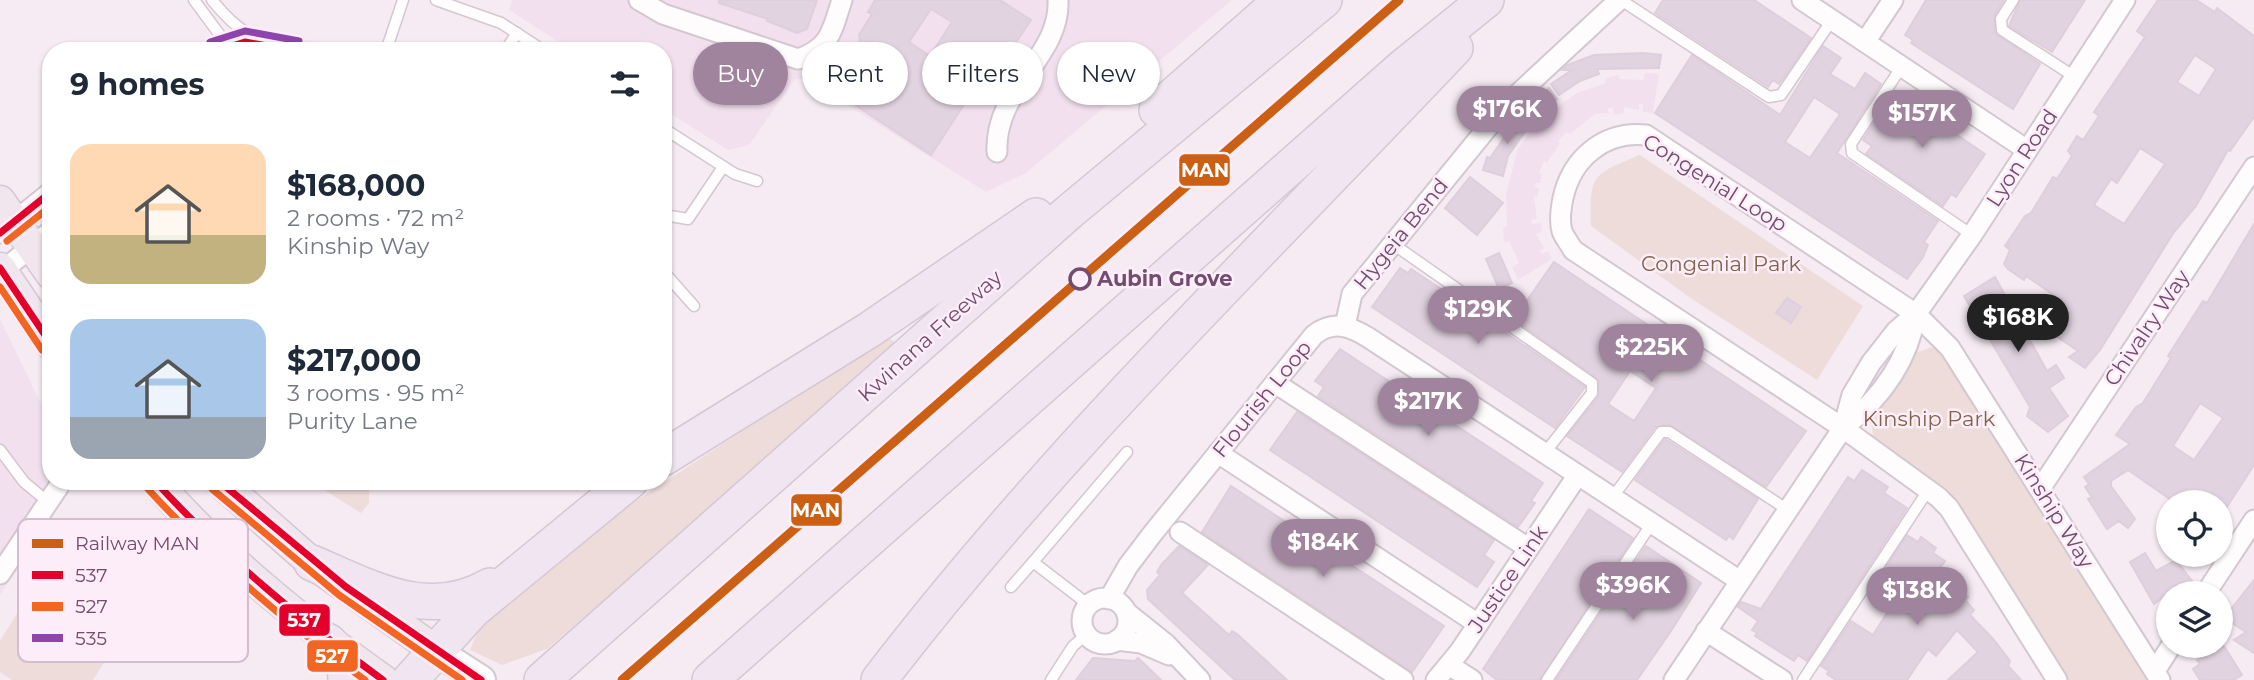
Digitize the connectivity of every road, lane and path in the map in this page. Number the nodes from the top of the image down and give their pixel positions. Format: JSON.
{"nodes":[{"id":1,"x":194,"y":0,"type":"edge"},
{"id":2,"x":212,"y":0,"type":"edge"},
{"id":3,"x":403,"y":0,"type":"edge"},
{"id":4,"x":436,"y":0,"type":"edge"},
{"id":5,"x":639,"y":0,"type":"edge"},
{"id":6,"x":842,"y":0,"type":"edge"},
{"id":7,"x":1058,"y":0,"type":"edge"},
{"id":8,"x":1282,"y":0,"type":"edge"},
{"id":9,"x":1324,"y":0,"type":"edge"},
{"id":10,"x":1486,"y":0,"type":"edge"},
{"id":11,"x":1501,"y":0,"type":"edge"},
{"id":12,"x":1620,"y":0,"type":"edge"},
{"id":13,"x":1802,"y":0,"type":"edge"},
{"id":14,"x":1893,"y":0,"type":"edge"},
{"id":15,"x":2014,"y":0,"type":"edge"},
{"id":16,"x":2125,"y":0,"type":"edge"},
{"id":17,"x":1832,"y":20,"type":"junction"},
{"id":18,"x":517,"y":33,"type":"junction"},
{"id":19,"x":259,"y":41,"type":"junction"},
{"id":20,"x":1865,"y":41,"type":"junction"},
{"id":21,"x":221,"y":42,"type":"edge"},
{"id":22,"x":255,"y":42,"type":"edge"},
{"id":23,"x":263,"y":42,"type":"edge"},
{"id":24,"x":288,"y":42,"type":"edge"},
{"id":25,"x":389,"y":42,"type":"edge"},
{"id":26,"x":511,"y":42,"type":"edge"},
{"id":27,"x":530,"y":42,"type":"edge"},
{"id":28,"x":1902,"y":66,"type":"junction"},
{"id":29,"x":2074,"y":77,"type":"junction"},
{"id":30,"x":672,"y":134,"type":"edge"},
{"id":31,"x":2027,"y":150,"type":"junction"},
{"id":32,"x":997,"y":152,"type":"dead end"},
{"id":33,"x":723,"y":167,"type":"junction"},
{"id":34,"x":2254,"y":167,"type":"edge"},
{"id":35,"x":757,"y":181,"type":"dead end"},
{"id":36,"x":42,"y":202,"type":"edge"},
{"id":37,"x":672,"y":216,"type":"edge"},
{"id":38,"x":20,"y":227,"type":"edge"},
{"id":39,"x":1972,"y":235,"type":"junction"},
{"id":40,"x":1392,"y":244,"type":"junction"},
{"id":41,"x":42,"y":260,"type":"edge"},
{"id":42,"x":1,"y":270,"type":"edge"},
{"id":43,"x":672,"y":281,"type":"edge"},
{"id":44,"x":694,"y":306,"type":"dead end"},
{"id":45,"x":1916,"y":314,"type":"junction"},
{"id":46,"x":1345,"y":326,"type":"junction"},
{"id":47,"x":42,"y":331,"type":"edge"},
{"id":48,"x":1275,"y":383,"type":"junction"},
{"id":49,"x":1843,"y":428,"type":"junction"},
{"id":50,"x":0,"y":450,"type":"edge"},
{"id":51,"x":672,"y":452,"type":"edge"},
{"id":52,"x":1127,"y":452,"type":"dead end"},
{"id":53,"x":1218,"y":453,"type":"junction"},
{"id":54,"x":1544,"y":454,"type":"junction"},
{"id":55,"x":1577,"y":476,"type":"junction"},
{"id":56,"x":42,"y":489,"type":"edge"},
{"id":57,"x":1929,"y":489,"type":"junction"},
{"id":58,"x":2040,"y":489,"type":"junction"},
{"id":59,"x":44,"y":490,"type":"edge"},
{"id":60,"x":163,"y":490,"type":"edge"},
{"id":61,"x":229,"y":490,"type":"edge"},
{"id":62,"x":619,"y":490,"type":"edge"},
{"id":63,"x":54,"y":494,"type":"joint"},
{"id":64,"x":1612,"y":498,"type":"junction"},
{"id":65,"x":1788,"y":510,"type":"junction"},
{"id":66,"x":37,"y":519,"type":"edge"},
{"id":67,"x":189,"y":519,"type":"edge"},
{"id":68,"x":2254,"y":520,"type":"edge"},
{"id":69,"x":1652,"y":523,"type":"junction"},
{"id":70,"x":1181,"y":533,"type":"dead end"},
{"id":71,"x":18,"y":548,"type":"edge"},
{"id":72,"x":1528,"y":548,"type":"junction"},
{"id":73,"x":1033,"y":562,"type":"junction"},
{"id":74,"x":312,"y":563,"type":"junction"},
{"id":75,"x":522,"y":567,"type":"junction"},
{"id":76,"x":248,"y":573,"type":"edge"},
{"id":77,"x":0,"y":575,"type":"edge"},
{"id":78,"x":1740,"y":581,"type":"junction"},
{"id":79,"x":2214,"y":581,"type":"edge"},
{"id":80,"x":1011,"y":587,"type":"dead end"},
{"id":81,"x":1109,"y":599,"type":"junction"},
{"id":82,"x":1089,"y":605,"type":"junction"},
{"id":83,"x":1126,"y":612,"type":"junction"},
{"id":84,"x":1478,"y":624,"type":"junction"},
{"id":85,"x":1706,"y":631,"type":"junction"},
{"id":86,"x":1087,"y":634,"type":"junction"},
{"id":87,"x":1117,"y":640,"type":"junction"},
{"id":88,"x":329,"y":642,"type":"junction"},
{"id":89,"x":436,"y":651,"type":"junction"},
{"id":90,"x":1177,"y":658,"type":"junction"},
{"id":91,"x":2165,"y":658,"type":"edge"},
{"id":92,"x":1450,"y":665,"type":"junction"},
{"id":93,"x":2157,"y":675,"type":"edge"},
{"id":94,"x":346,"y":680,"type":"edge"},
{"id":95,"x":383,"y":680,"type":"edge"},
{"id":96,"x":410,"y":680,"type":"edge"},
{"id":97,"x":481,"y":680,"type":"edge"},
{"id":98,"x":542,"y":680,"type":"edge"},
{"id":99,"x":710,"y":680,"type":"edge"},
{"id":100,"x":879,"y":680,"type":"edge"},
{"id":101,"x":1051,"y":680,"type":"edge"},
{"id":102,"x":1200,"y":680,"type":"edge"},
{"id":103,"x":1403,"y":680,"type":"edge"},
{"id":104,"x":1436,"y":680,"type":"edge"},
{"id":105,"x":1472,"y":680,"type":"edge"},
{"id":106,"x":1547,"y":680,"type":"edge"},
{"id":107,"x":1674,"y":680,"type":"edge"},
{"id":108,"x":1782,"y":680,"type":"edge"},
{"id":109,"x":1803,"y":680,"type":"edge"},
{"id":110,"x":2057,"y":680,"type":"edge"}],
"edges":[{"from":1,"to":21,"type":"lane"},
{"from":2,"to":19,"type":"lane"},
{"from":3,"to":25,"type":"lane"},
{"from":4,"to":18,"type":"lane"},
{"from":5,"to":6,"type":"street"},
{"from":7,"to":32,"type":"street"},
{"from":8,"to":51,"type":"highway"},
{"from":9,"to":98,"type":"highway","name":"Kwinana Freeway"},
{"from":10,"to":99,"type":"highway"},
{"from":11,"to":100,"type":"highway"},
{"from":12,"to":17,"type":"lane"},
{"from":12,"to":40,"type":"street","name":"Hygeia Bend"},
{"from":13,"to":17,"type":"street"},
{"from":14,"to":20,"type":"street"},
{"from":15,"to":29,"type":"lane"},
{"from":16,"to":29,"type":"street","name":"Lyon Road"},
{"from":17,"to":20,"type":"street"},
{"from":18,"to":26,"type":"lane"},
{"from":18,"to":27,"type":"lane"},
{"from":19,"to":22,"type":"street"},
{"from":19,"to":23,"type":"lane"},
{"from":19,"to":24,"type":"lane"},
{"from":20,"to":28,"type":"street"},
{"from":28,"to":31,"type":"street"},
{"from":28,"to":39,"type":"lane"},
{"from":29,"to":31,"type":"street","name":"Lyon Road"},
{"from":30,"to":33,"type":"lane"},
{"from":31,"to":39,"type":"street","name":"Lyon Road"},
{"from":33,"to":35,"type":"lane"},
{"from":33,"to":37,"type":"lane"},
{"from":34,"to":58,"type":"street","name":"Chivalry Way"},
{"from":36,"to":38,"type":"street"},
{"from":38,"to":41,"type":"main road"},
{"from":38,"to":42,"type":"street"},
{"from":39,"to":45,"type":"street","name":"Lyon Road"},
{"from":40,"to":46,"type":"street","name":"Hygeia Bend"},
{"from":40,"to":54,"type":"lane"},
{"from":42,"to":47,"type":"main road"},
{"from":43,"to":44,"type":"lane"},
{"from":45,"to":49,"type":"street","name":"Lyon Road"},
{"from":45,"to":49,"type":"street","name":"Congenial Loop"},
{"from":45,"to":58,"type":"street","name":"Kinship Way"},
{"from":46,"to":48,"type":"street","name":"Flourish Loop"},
{"from":46,"to":54,"type":"street"},
{"from":48,"to":53,"type":"street","name":"Flourish Loop"},
{"from":48,"to":72,"type":"street"},
{"from":49,"to":57,"type":"street","name":"Congenial Loop"},
{"from":49,"to":65,"type":"street","name":"Lyon Road"},
{"from":50,"to":56,"type":"lane"},
{"from":52,"to":73,"type":"lane"},
{"from":53,"to":81,"type":"street","name":"Flourish Loop"},
{"from":53,"to":84,"type":"street"},
{"from":54,"to":55,"type":"street"},
{"from":55,"to":64,"type":"street"},
{"from":55,"to":72,"type":"street","name":"Justice Link"},
{"from":57,"to":109,"type":"lane"},
{"from":57,"to":110,"type":"street","name":"Congenial Loop"},
{"from":58,"to":93,"type":"street","name":"Kinship Way"},
{"from":59,"to":63,"type":"lane"},
{"from":60,"to":67,"type":"main road"},
{"from":61,"to":74,"type":"main road"},
{"from":62,"to":75,"type":"highway"},
{"from":63,"to":66,"type":"street"},
{"from":64,"to":65,"type":"lane"},
{"from":64,"to":69,"type":"street"},
{"from":65,"to":78,"type":"street","name":"Lyon Road"},
{"from":68,"to":79,"type":"street"},
{"from":69,"to":78,"type":"street"},
{"from":69,"to":106,"type":"lane"},
{"from":70,"to":103,"type":"street"},
{"from":71,"to":77,"type":"street"},
{"from":72,"to":84,"type":"street","name":"Justice Link"},
{"from":73,"to":80,"type":"lane"},
{"from":73,"to":82,"type":"lane"},
{"from":74,"to":75,"type":"highway"},
{"from":74,"to":89,"type":"main road"},
{"from":75,"to":89,"type":"highway"},
{"from":76,"to":88,"type":"main road"},
{"from":78,"to":85,"type":"street","name":"Lyon Road"},
{"from":81,"to":82,"type":"street"},
{"from":81,"to":83,"type":"street"},
{"from":82,"to":86,"type":"street"},
{"from":83,"to":87,"type":"street"},
{"from":83,"to":90,"type":"street"},
{"from":84,"to":92,"type":"street","name":"Justice Link"},
{"from":85,"to":107,"type":"street","name":"Lyon Road"},
{"from":85,"to":108,"type":"street"},
{"from":86,"to":87,"type":"street"},
{"from":86,"to":101,"type":"lane"},
{"from":87,"to":90,"type":"street"},
{"from":88,"to":94,"type":"highway"},
{"from":88,"to":95,"type":"main road"},
{"from":89,"to":96,"type":"highway"},
{"from":89,"to":97,"type":"main road"},
{"from":90,"to":102,"type":"street"},
{"from":91,"to":93,"type":"street"},
{"from":92,"to":104,"type":"street","name":"Justice Link"},
{"from":92,"to":105,"type":"street"}]}
